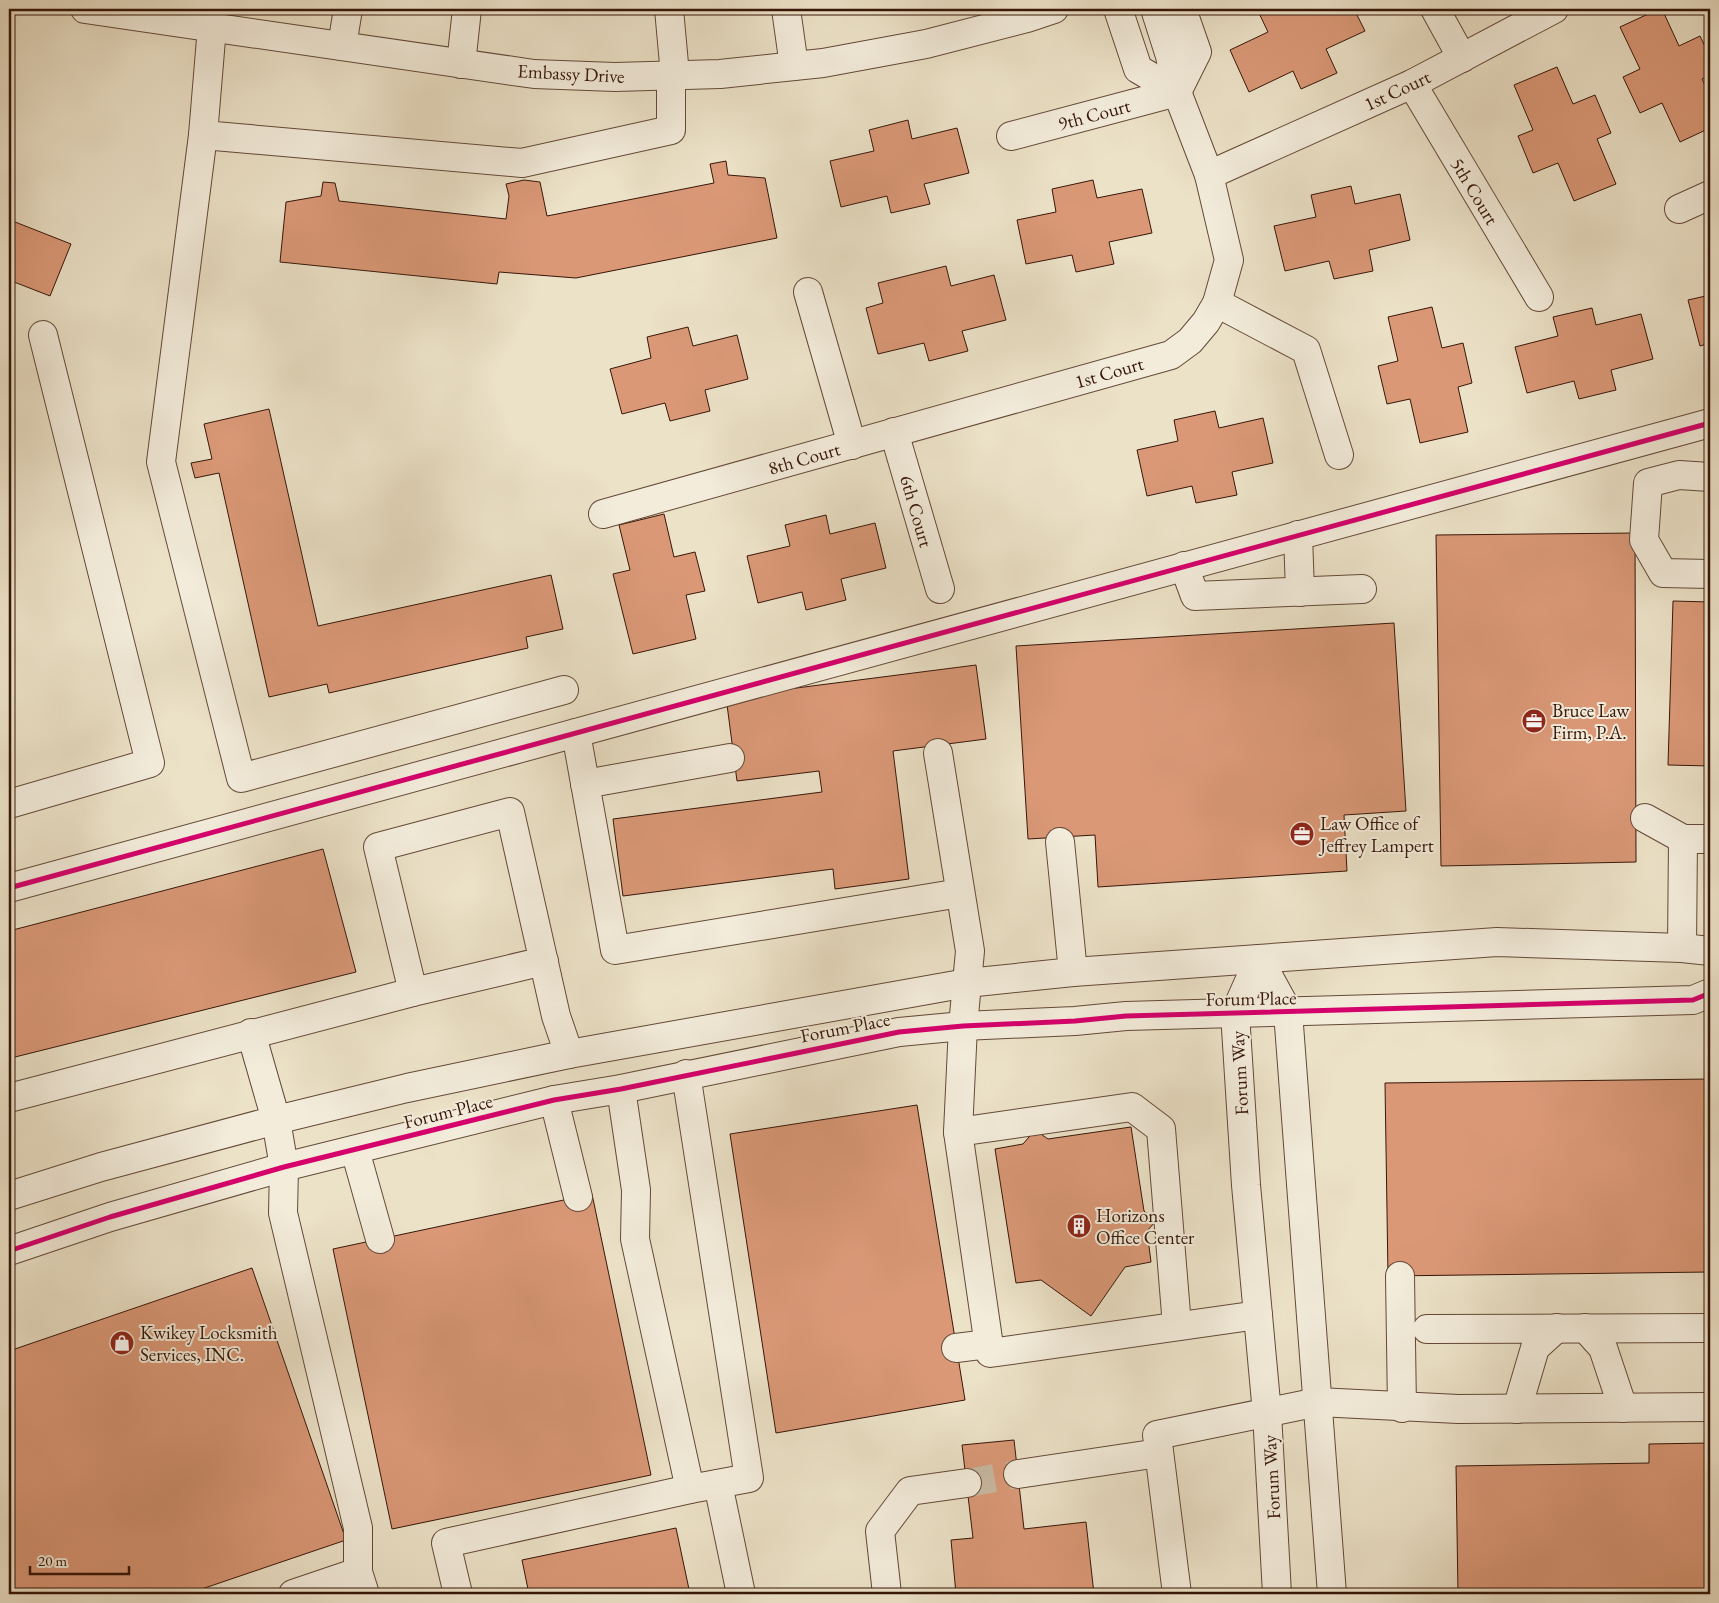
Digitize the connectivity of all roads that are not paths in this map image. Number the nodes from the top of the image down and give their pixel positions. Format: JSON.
{"nodes":[{"id":1,"x":85,"y":9,"type":"edge"},
{"id":2,"x":348,"y":9,"type":"edge"},
{"id":3,"x":467,"y":9,"type":"edge"},
{"id":4,"x":669,"y":9,"type":"edge"},
{"id":5,"x":786,"y":9,"type":"edge"},
{"id":6,"x":1054,"y":9,"type":"edge"},
{"id":7,"x":1118,"y":9,"type":"edge"},
{"id":8,"x":1155,"y":9,"type":"edge"},
{"id":9,"x":1182,"y":9,"type":"edge"},
{"id":10,"x":1435,"y":9,"type":"edge"},
{"id":11,"x":1554,"y":9,"type":"edge"},
{"id":12,"x":172,"y":15,"type":"edge"},
{"id":13,"x":1012,"y":15,"type":"edge"},
{"id":14,"x":212,"y":27,"type":"junction"},
{"id":15,"x":342,"y":46,"type":"junction"},
{"id":16,"x":1462,"y":58,"type":"junction"},
{"id":17,"x":461,"y":64,"type":"junction"},
{"id":18,"x":794,"y":66,"type":"junction"},
{"id":19,"x":673,"y":75,"type":"junction"},
{"id":20,"x":1412,"y":84,"type":"junction"},
{"id":21,"x":1177,"y":92,"type":"junction"},
{"id":22,"x":203,"y":135,"type":"junction"},
{"id":23,"x":1011,"y":136,"type":"dead end"},
{"id":24,"x":1210,"y":176,"type":"junction"},
{"id":25,"x":1710,"y":195,"type":"edge"},
{"id":26,"x":1679,"y":209,"type":"dead end"},
{"id":27,"x":808,"y":292,"type":"dead end"},
{"id":28,"x":1539,"y":297,"type":"dead end"},
{"id":29,"x":1217,"y":303,"type":"junction"},
{"id":30,"x":43,"y":335,"type":"dead end"},
{"id":31,"x":1710,"y":423,"type":"edge"},
{"id":32,"x":894,"y":432,"type":"junction"},
{"id":33,"x":852,"y":445,"type":"junction"},
{"id":34,"x":1339,"y":455,"type":"dead end"},
{"id":35,"x":1710,"y":477,"type":"edge"},
{"id":36,"x":603,"y":514,"type":"dead end"},
{"id":37,"x":1298,"y":535,"type":"junction"},
{"id":38,"x":1184,"y":566,"type":"junction"},
{"id":39,"x":1710,"y":574,"type":"edge"},
{"id":40,"x":940,"y":589,"type":"dead end"},
{"id":41,"x":1362,"y":589,"type":"dead end"},
{"id":42,"x":1300,"y":592,"type":"junction"},
{"id":43,"x":564,"y":690,"type":"dead end"},
{"id":44,"x":576,"y":733,"type":"junction"},
{"id":45,"x":938,"y":753,"type":"dead end"},
{"id":46,"x":730,"y":758,"type":"dead end"},
{"id":47,"x":585,"y":784,"type":"junction"},
{"id":48,"x":9,"y":804,"type":"edge"},
{"id":49,"x":1645,"y":818,"type":"dead end"},
{"id":50,"x":1683,"y":839,"type":"junction"},
{"id":51,"x":1710,"y":840,"type":"edge"},
{"id":52,"x":1060,"y":842,"type":"dead end"},
{"id":53,"x":9,"y":888,"type":"edge"},
{"id":54,"x":960,"y":893,"type":"junction"},
{"id":55,"x":1682,"y":948,"type":"junction"},
{"id":56,"x":1710,"y":951,"type":"edge"},
{"id":57,"x":1259,"y":959,"type":"junction"},
{"id":58,"x":544,"y":961,"type":"junction"},
{"id":59,"x":1073,"y":972,"type":"junction"},
{"id":60,"x":967,"y":983,"type":"junction"},
{"id":61,"x":413,"y":992,"type":"junction"},
{"id":62,"x":1710,"y":993,"type":"edge"},
{"id":63,"x":1288,"y":1012,"type":"junction"},
{"id":64,"x":1235,"y":1013,"type":"junction"},
{"id":65,"x":963,"y":1026,"type":"junction"},
{"id":66,"x":251,"y":1034,"type":"junction"},
{"id":67,"x":569,"y":1054,"type":"junction"},
{"id":68,"x":686,"y":1074,"type":"junction"},
{"id":69,"x":621,"y":1088,"type":"junction"},
{"id":70,"x":9,"y":1098,"type":"edge"},
{"id":71,"x":554,"y":1100,"type":"junction"},
{"id":72,"x":276,"y":1120,"type":"junction"},
{"id":73,"x":958,"y":1132,"type":"junction"},
{"id":74,"x":356,"y":1150,"type":"junction"},
{"id":75,"x":284,"y":1167,"type":"junction"},
{"id":76,"x":9,"y":1196,"type":"edge"},
{"id":77,"x":578,"y":1197,"type":"dead end"},
{"id":78,"x":380,"y":1239,"type":"dead end"},
{"id":79,"x":9,"y":1251,"type":"edge"},
{"id":80,"x":1400,"y":1276,"type":"dead end"},
{"id":81,"x":1258,"y":1315,"type":"junction"},
{"id":82,"x":1177,"y":1326,"type":"junction"},
{"id":83,"x":1427,"y":1328,"type":"dead end"},
{"id":84,"x":1557,"y":1328,"type":"junction"},
{"id":85,"x":1585,"y":1328,"type":"junction"},
{"id":86,"x":1710,"y":1328,"type":"edge"},
{"id":87,"x":988,"y":1344,"type":"junction"},
{"id":88,"x":956,"y":1348,"type":"dead end"},
{"id":89,"x":1318,"y":1402,"type":"junction"},
{"id":90,"x":1710,"y":1407,"type":"edge"},
{"id":91,"x":1402,"y":1408,"type":"junction"},
{"id":92,"x":1623,"y":1408,"type":"junction"},
{"id":93,"x":1517,"y":1409,"type":"junction"},
{"id":94,"x":1267,"y":1413,"type":"junction"},
{"id":95,"x":1159,"y":1453,"type":"junction"},
{"id":96,"x":1018,"y":1474,"type":"tunnel mouth"},
{"id":97,"x":967,"y":1483,"type":"tunnel mouth"},
{"id":98,"x":718,"y":1484,"type":"junction"},
{"id":99,"x":690,"y":1489,"type":"junction"},
{"id":100,"x":362,"y":1583,"type":"edge"},
{"id":101,"x":293,"y":1594,"type":"edge"},
{"id":102,"x":458,"y":1594,"type":"edge"},
{"id":103,"x":741,"y":1594,"type":"edge"},
{"id":104,"x":887,"y":1594,"type":"edge"},
{"id":105,"x":1177,"y":1594,"type":"edge"},
{"id":106,"x":1277,"y":1594,"type":"edge"},
{"id":107,"x":1332,"y":1594,"type":"edge"}],
"edges":[{"from":1,"to":12,"type":"street","name":"Embassy Drive"},
{"from":2,"to":15,"type":"street"},
{"from":3,"to":17,"type":"street"},
{"from":4,"to":19,"type":"street"},
{"from":5,"to":18,"type":"street"},
{"from":6,"to":13,"type":"street","name":"Embassy Drive"},
{"from":7,"to":21,"type":"street"},
{"from":8,"to":21,"type":"street","name":"1st Court"},
{"from":9,"to":21,"type":"street"},
{"from":10,"to":16,"type":"street"},
{"from":11,"to":16,"type":"street","name":"1st Court"},
{"from":12,"to":14,"type":"street","name":"Embassy Drive"},
{"from":13,"to":18,"type":"street","name":"Embassy Drive"},
{"from":14,"to":15,"type":"street","name":"Embassy Drive"},
{"from":14,"to":22,"type":"street"},
{"from":15,"to":17,"type":"street","name":"Embassy Drive"},
{"from":16,"to":20,"type":"street","name":"1st Court"},
{"from":17,"to":19,"type":"street","name":"Embassy Drive"},
{"from":18,"to":19,"type":"street","name":"Embassy Drive"},
{"from":19,"to":22,"type":"street"},
{"from":20,"to":24,"type":"street","name":"1st Court"},
{"from":20,"to":28,"type":"street","name":"5th Court"},
{"from":21,"to":23,"type":"street","name":"9th Court"},
{"from":21,"to":24,"type":"street","name":"1st Court"},
{"from":22,"to":43,"type":"street"},
{"from":24,"to":29,"type":"street","name":"1st Court"},
{"from":25,"to":26,"type":"street"},
{"from":27,"to":33,"type":"street","name":"8th Court"},
{"from":29,"to":32,"type":"street","name":"1st Court"},
{"from":29,"to":34,"type":"street"},
{"from":30,"to":48,"type":"street"},
{"from":31,"to":37,"type":"street"},
{"from":32,"to":33,"type":"street","name":"1st Court"},
{"from":32,"to":40,"type":"street","name":"6th Court"},
{"from":33,"to":36,"type":"street","name":"8th Court"},
{"from":35,"to":39,"type":"street"},
{"from":37,"to":38,"type":"street"},
{"from":37,"to":42,"type":"street"},
{"from":38,"to":42,"type":"street"},
{"from":38,"to":44,"type":"street"},
{"from":41,"to":42,"type":"street"},
{"from":44,"to":47,"type":"street"},
{"from":44,"to":53,"type":"street"},
{"from":45,"to":54,"type":"street"},
{"from":46,"to":47,"type":"street"},
{"from":47,"to":54,"type":"street"},
{"from":49,"to":50,"type":"street"},
{"from":50,"to":51,"type":"street"},
{"from":50,"to":55,"type":"street"},
{"from":52,"to":59,"type":"street"},
{"from":54,"to":60,"type":"street"},
{"from":55,"to":56,"type":"street","name":"Forum Place"},
{"from":55,"to":57,"type":"street","name":"Forum Place"},
{"from":57,"to":59,"type":"street","name":"Forum Place"},
{"from":57,"to":63,"type":"street"},
{"from":57,"to":64,"type":"street","name":"Forum Way"},
{"from":58,"to":61,"type":"street"},
{"from":58,"to":61,"type":"street"},
{"from":58,"to":67,"type":"street"},
{"from":59,"to":60,"type":"street","name":"Forum Place"},
{"from":60,"to":65,"type":"street"},
{"from":60,"to":67,"type":"street","name":"Forum Place"},
{"from":61,"to":66,"type":"street"},
{"from":62,"to":63,"type":"street","name":"Forum Place"},
{"from":63,"to":64,"type":"street","name":"Forum Place"},
{"from":63,"to":89,"type":"street"},
{"from":64,"to":65,"type":"street","name":"Forum Place"},
{"from":64,"to":81,"type":"street","name":"Forum Way"},
{"from":65,"to":68,"type":"street","name":"Forum Place"},
{"from":65,"to":73,"type":"street"},
{"from":66,"to":70,"type":"street"},
{"from":66,"to":72,"type":"street"},
{"from":67,"to":72,"type":"street","name":"Forum Place"},
{"from":68,"to":69,"type":"street","name":"Forum Place"},
{"from":68,"to":98,"type":"street"},
{"from":69,"to":71,"type":"street","name":"Forum Place"},
{"from":69,"to":99,"type":"street"},
{"from":71,"to":74,"type":"street","name":"Forum Place"},
{"from":71,"to":77,"type":"street"},
{"from":72,"to":75,"type":"street"},
{"from":72,"to":76,"type":"street","name":"Forum Place"},
{"from":73,"to":82,"type":"street"},
{"from":73,"to":87,"type":"street"},
{"from":74,"to":75,"type":"street","name":"Forum Place"},
{"from":74,"to":78,"type":"street"},
{"from":75,"to":79,"type":"street","name":"Forum Place"},
{"from":75,"to":100,"type":"street"},
{"from":80,"to":91,"type":"street"},
{"from":81,"to":82,"type":"street"},
{"from":81,"to":94,"type":"street","name":"Forum Way"},
{"from":82,"to":87,"type":"street"},
{"from":83,"to":84,"type":"street"},
{"from":84,"to":85,"type":"street"},
{"from":84,"to":93,"type":"street"},
{"from":85,"to":86,"type":"street"},
{"from":85,"to":92,"type":"street"},
{"from":87,"to":88,"type":"street"},
{"from":89,"to":91,"type":"street"},
{"from":89,"to":94,"type":"street"},
{"from":89,"to":107,"type":"street"},
{"from":90,"to":92,"type":"street"},
{"from":91,"to":93,"type":"street"},
{"from":92,"to":93,"type":"street"},
{"from":94,"to":95,"type":"street"},
{"from":94,"to":106,"type":"street","name":"Forum Way"},
{"from":95,"to":96,"type":"street"},
{"from":95,"to":105,"type":"street"},
{"from":97,"to":104,"type":"street"},
{"from":98,"to":99,"type":"street"},
{"from":98,"to":103,"type":"street"},
{"from":99,"to":102,"type":"street"},
{"from":100,"to":101,"type":"street"}]}
